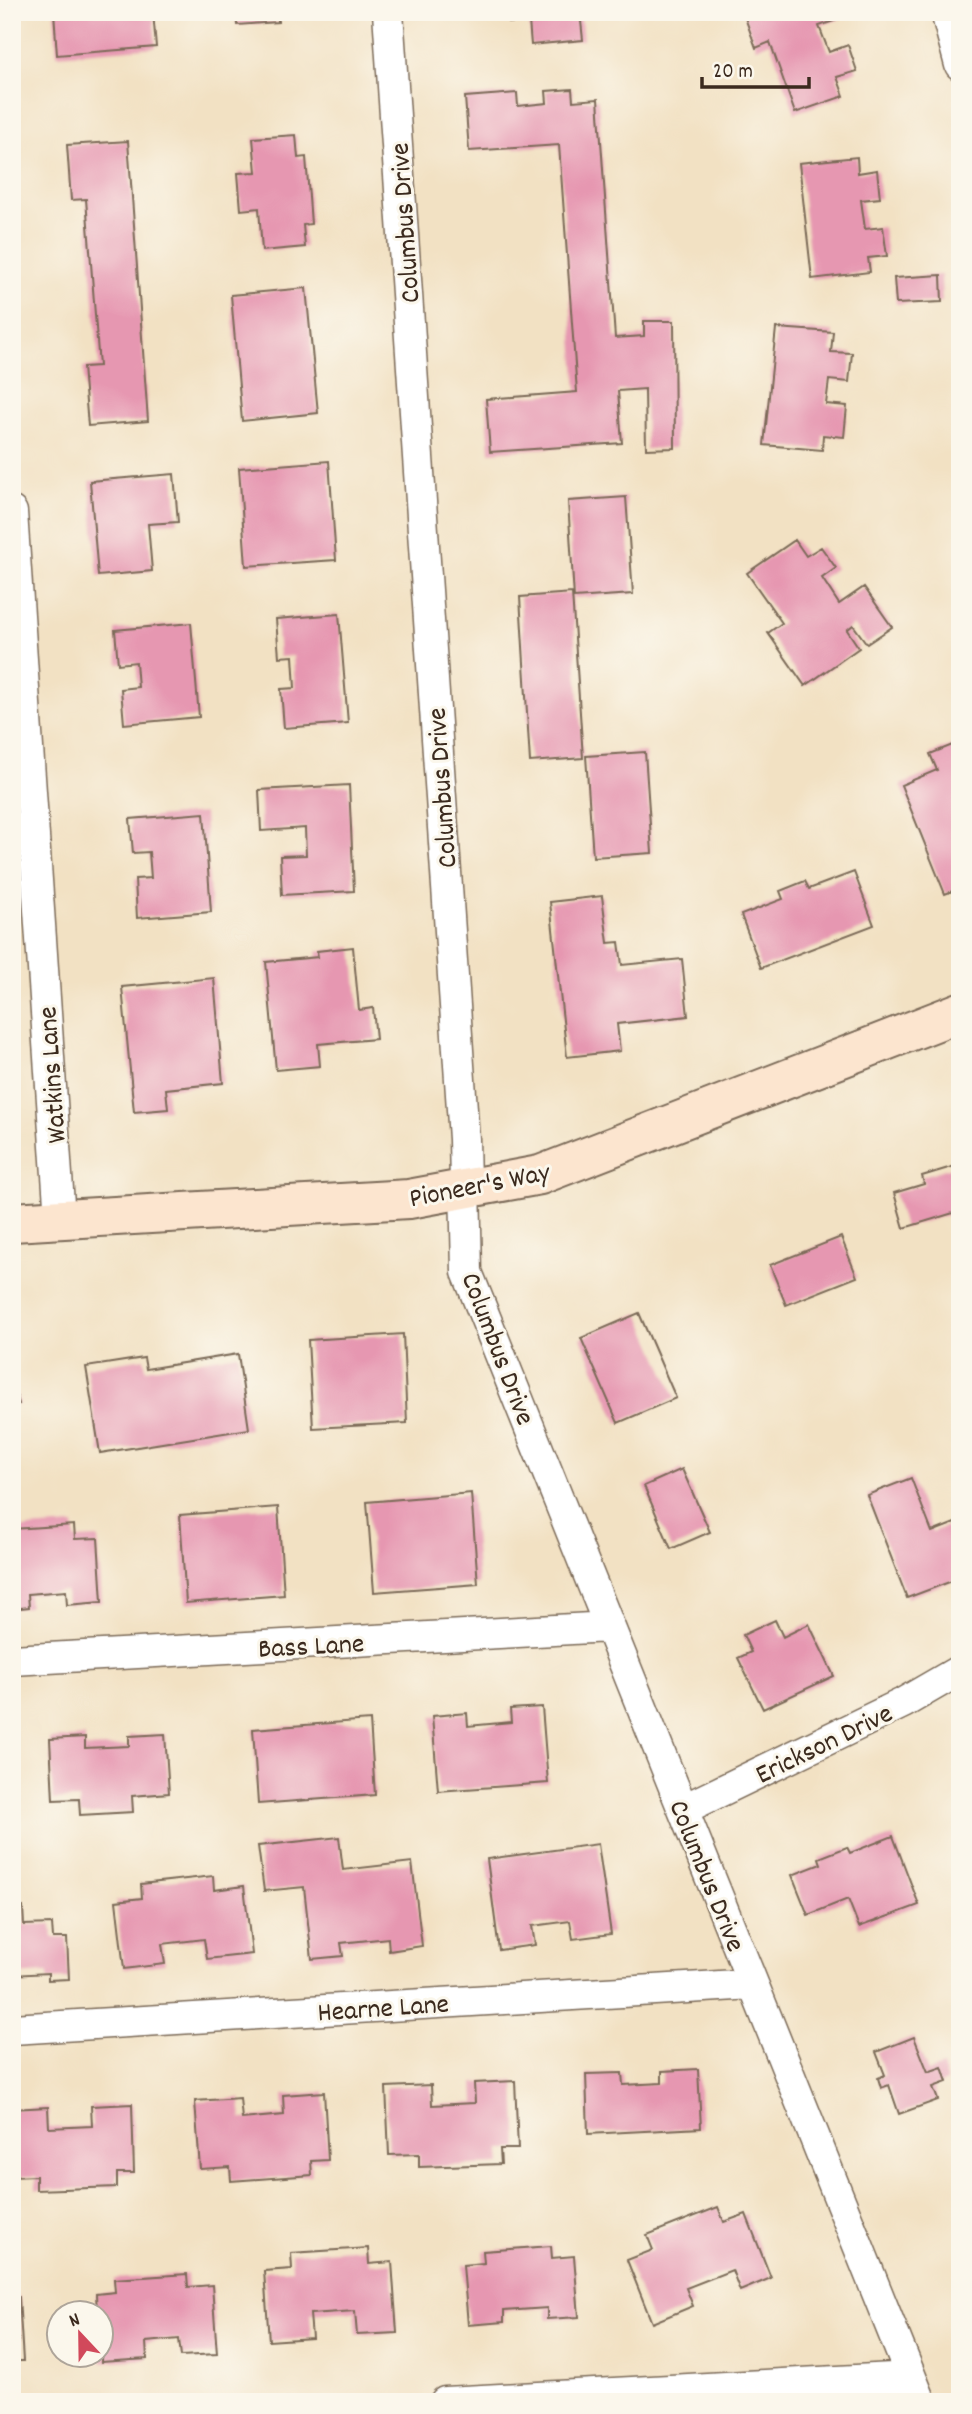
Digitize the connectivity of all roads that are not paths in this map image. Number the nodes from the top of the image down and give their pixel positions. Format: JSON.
{"nodes":[{"id":1,"x":388,"y":12,"type":"edge"},
{"id":2,"x":946,"y":12,"type":"edge"},
{"id":3,"x":960,"y":65,"type":"edge"},
{"id":4,"x":12,"y":512,"type":"edge"},
{"id":5,"x":960,"y":1012,"type":"edge"},
{"id":6,"x":465,"y":1190,"type":"junction"},
{"id":7,"x":60,"y":1219,"type":"junction"},
{"id":8,"x":12,"y":1223,"type":"edge"},
{"id":9,"x":609,"y":1627,"type":"junction"},
{"id":10,"x":12,"y":1660,"type":"edge"},
{"id":11,"x":960,"y":1670,"type":"edge"},
{"id":12,"x":684,"y":1809,"type":"junction"},
{"id":13,"x":753,"y":1984,"type":"junction"},
{"id":14,"x":12,"y":2029,"type":"edge"},
{"id":15,"x":916,"y":2389,"type":"edge"},
{"id":16,"x":445,"y":2402,"type":"edge"}],
"edges":[{"from":1,"to":6,"type":"street","name":"Columbus Drive"},
{"from":2,"to":3,"type":"street"},
{"from":4,"to":7,"type":"street","name":"Watkins Lane"},
{"from":5,"to":6,"type":"main road","name":"Pioneer's Way"},
{"from":6,"to":7,"type":"main road","name":"Pioneer's Way"},
{"from":6,"to":9,"type":"street","name":"Columbus Drive"},
{"from":7,"to":8,"type":"main road","name":"Pioneer's Way"},
{"from":9,"to":10,"type":"street","name":"Bass Lane"},
{"from":9,"to":12,"type":"street","name":"Columbus Drive"},
{"from":11,"to":12,"type":"street","name":"Erickson Drive"},
{"from":12,"to":13,"type":"street","name":"Columbus Drive"},
{"from":13,"to":14,"type":"street","name":"Hearne Lane"},
{"from":13,"to":15,"type":"street","name":"Columbus Drive"},
{"from":15,"to":16,"type":"street"}]}
